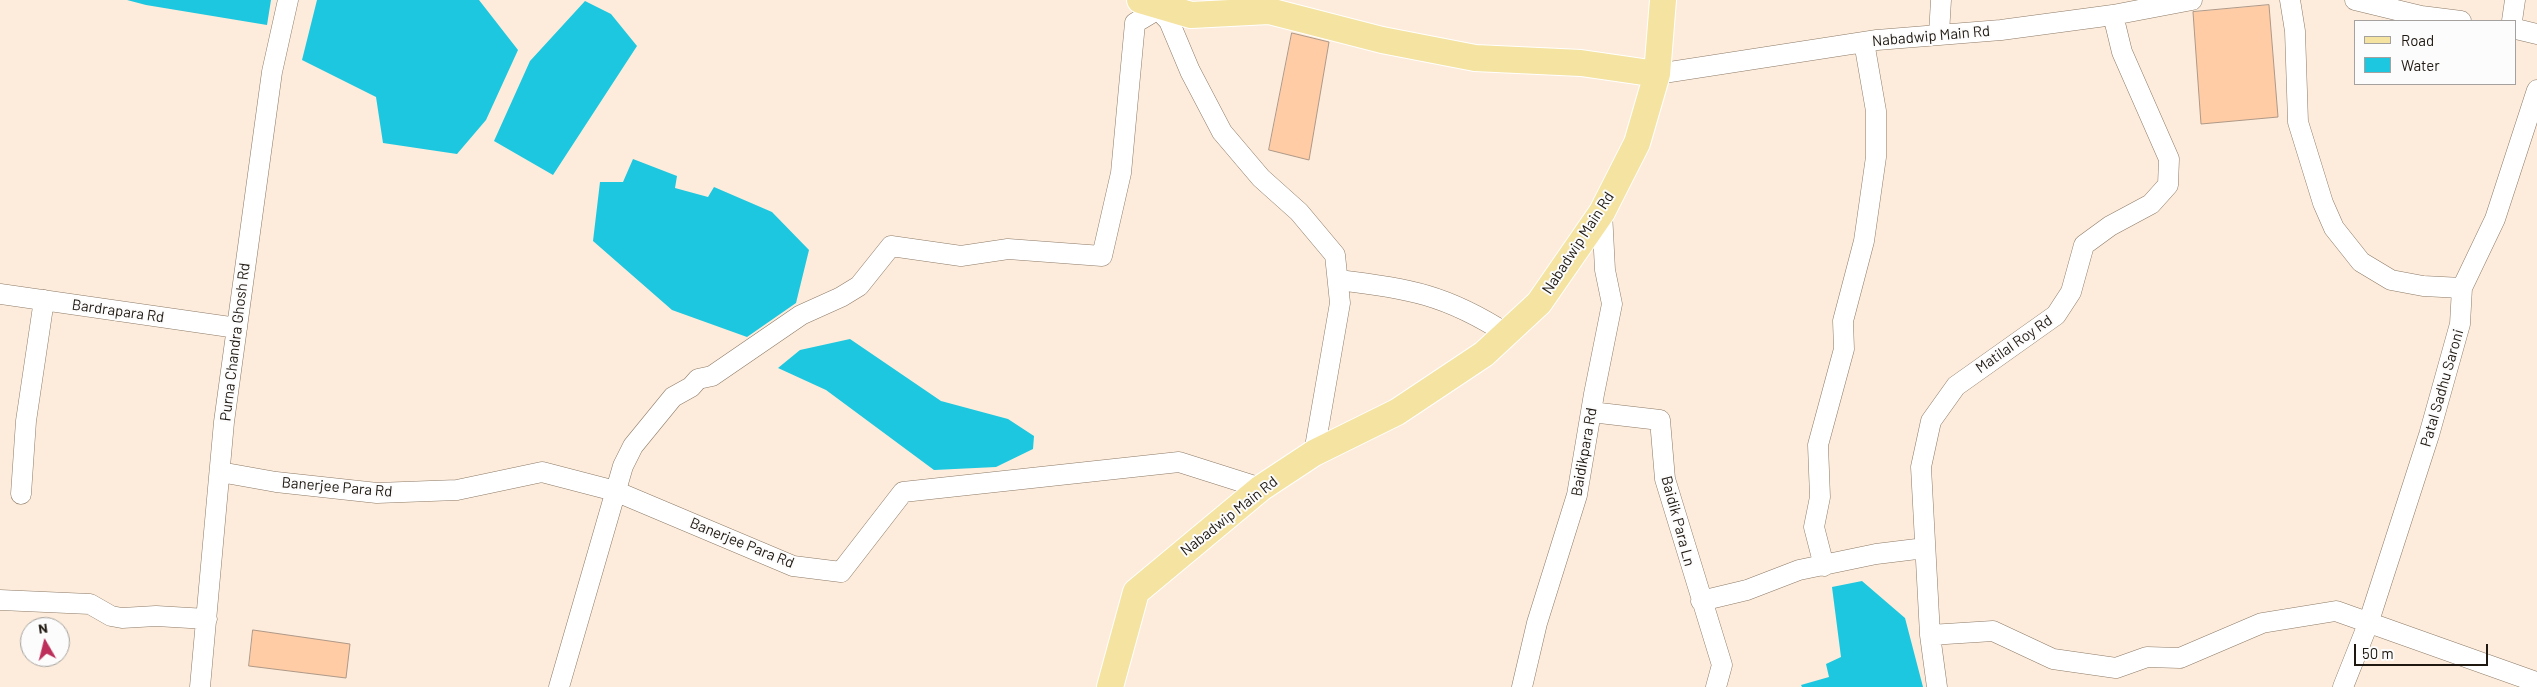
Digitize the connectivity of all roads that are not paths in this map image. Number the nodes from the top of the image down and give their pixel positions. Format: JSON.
{"nodes":[{"id":1,"x":288,"y":0,"type":"edge"},
{"id":2,"x":1663,"y":0,"type":"edge"},
{"id":3,"x":1941,"y":0,"type":"edge"},
{"id":4,"x":2192,"y":0,"type":"edge"},
{"id":5,"x":2290,"y":0,"type":"edge"},
{"id":6,"x":2355,"y":0,"type":"edge"},
{"id":7,"x":2515,"y":0,"type":"edge"},
{"id":8,"x":1149,"y":4,"type":"edge"},
{"id":9,"x":2113,"y":15,"type":"junction"},
{"id":10,"x":2453,"y":20,"type":"edge"},
{"id":11,"x":2512,"y":20,"type":"edge"},
{"id":12,"x":2517,"y":29,"type":"edge"},
{"id":13,"x":1938,"y":34,"type":"junction"},
{"id":14,"x":2537,"y":34,"type":"edge"},
{"id":15,"x":1864,"y":42,"type":"junction"},
{"id":16,"x":1657,"y":74,"type":"junction"},
{"id":17,"x":2537,"y":90,"type":"edge"},
{"id":18,"x":1602,"y":212,"type":"junction"},
{"id":19,"x":1338,"y":280,"type":"junction"},
{"id":20,"x":2462,"y":288,"type":"junction"},
{"id":21,"x":0,"y":294,"type":"edge"},
{"id":22,"x":44,"y":300,"type":"junction"},
{"id":23,"x":237,"y":328,"type":"junction"},
{"id":24,"x":1507,"y":334,"type":"junction"},
{"id":25,"x":1591,"y":412,"type":"junction"},
{"id":26,"x":1314,"y":453,"type":"junction"},
{"id":27,"x":220,"y":472,"type":"junction"},
{"id":28,"x":1261,"y":488,"type":"junction"},
{"id":29,"x":616,"y":489,"type":"junction"},
{"id":30,"x":20,"y":494,"type":"dead end"},
{"id":31,"x":1925,"y":548,"type":"junction"},
{"id":32,"x":1824,"y":566,"type":"junction"},
{"id":33,"x":0,"y":600,"type":"edge"},
{"id":34,"x":1701,"y":600,"type":"junction"},
{"id":35,"x":207,"y":619,"type":"junction"},
{"id":36,"x":2368,"y":624,"type":"junction"},
{"id":37,"x":1930,"y":635,"type":"junction"},
{"id":38,"x":2533,"y":681,"type":"dead end"},
{"id":39,"x":200,"y":687,"type":"edge"},
{"id":40,"x":559,"y":687,"type":"edge"},
{"id":41,"x":1110,"y":687,"type":"edge"},
{"id":42,"x":1522,"y":687,"type":"edge"},
{"id":43,"x":1716,"y":687,"type":"edge"},
{"id":44,"x":1937,"y":687,"type":"edge"},
{"id":45,"x":2343,"y":687,"type":"edge"}],
"edges":[{"from":1,"to":23,"type":"street","name":"Purna Chandra Ghosh Rd"},
{"from":2,"to":16,"type":"main road"},
{"from":3,"to":13,"type":"street"},
{"from":4,"to":9,"type":"street","name":"Nabadwip Main Rd"},
{"from":5,"to":20,"type":"street"},
{"from":6,"to":10,"type":"street"},
{"from":7,"to":11,"type":"street"},
{"from":8,"to":16,"type":"main road"},
{"from":8,"to":19,"type":"street"},
{"from":8,"to":29,"type":"street"},
{"from":9,"to":13,"type":"street","name":"Nabadwip Main Rd"},
{"from":9,"to":31,"type":"street","name":"Matilal Roy Rd"},
{"from":12,"to":14,"type":"street"},
{"from":13,"to":15,"type":"street","name":"Nabadwip Main Rd"},
{"from":15,"to":16,"type":"street","name":"Nabadwip Main Rd"},
{"from":15,"to":32,"type":"street"},
{"from":16,"to":18,"type":"main road","name":"Nabadwip Main Rd"},
{"from":17,"to":20,"type":"street","name":"Patal Sadhu Saroni"},
{"from":18,"to":24,"type":"main road","name":"Nabadwip Main Rd"},
{"from":18,"to":25,"type":"street","name":"Baidikpara Rd"},
{"from":19,"to":24,"type":"street"},
{"from":19,"to":26,"type":"street"},
{"from":20,"to":36,"type":"street","name":"Patal Sadhu Saroni"},
{"from":21,"to":22,"type":"street","name":"Bardrapara Rd"},
{"from":22,"to":23,"type":"street","name":"Bardrapara Rd"},
{"from":22,"to":30,"type":"street"},
{"from":23,"to":27,"type":"street","name":"Purna Chandra Ghosh Rd"},
{"from":24,"to":26,"type":"main road","name":"Nabadwip Main Rd"},
{"from":25,"to":34,"type":"street","name":"Baidik Para Ln"},
{"from":25,"to":42,"type":"street","name":"Baidikpara Rd"},
{"from":26,"to":28,"type":"main road","name":"Nabadwip Main Rd"},
{"from":27,"to":29,"type":"street","name":"Banerjee Para Rd"},
{"from":27,"to":35,"type":"street","name":"Purna Chandra Ghosh Rd"},
{"from":28,"to":29,"type":"street","name":"Banerjee Para Rd"},
{"from":28,"to":41,"type":"main road","name":"Nabadwip Main Rd"},
{"from":29,"to":40,"type":"street"},
{"from":31,"to":32,"type":"street"},
{"from":31,"to":37,"type":"street","name":"Matilal Roy Rd"},
{"from":32,"to":34,"type":"street"},
{"from":33,"to":35,"type":"street"},
{"from":34,"to":43,"type":"street","name":"Baidik Para Ln"},
{"from":35,"to":39,"type":"street","name":"Purna Chandra Ghosh Rd"},
{"from":36,"to":37,"type":"street"},
{"from":36,"to":38,"type":"street"},
{"from":36,"to":45,"type":"street","name":"Patal Sadhu Saroni"},
{"from":37,"to":44,"type":"street","name":"Matilal Roy Rd"}]}
